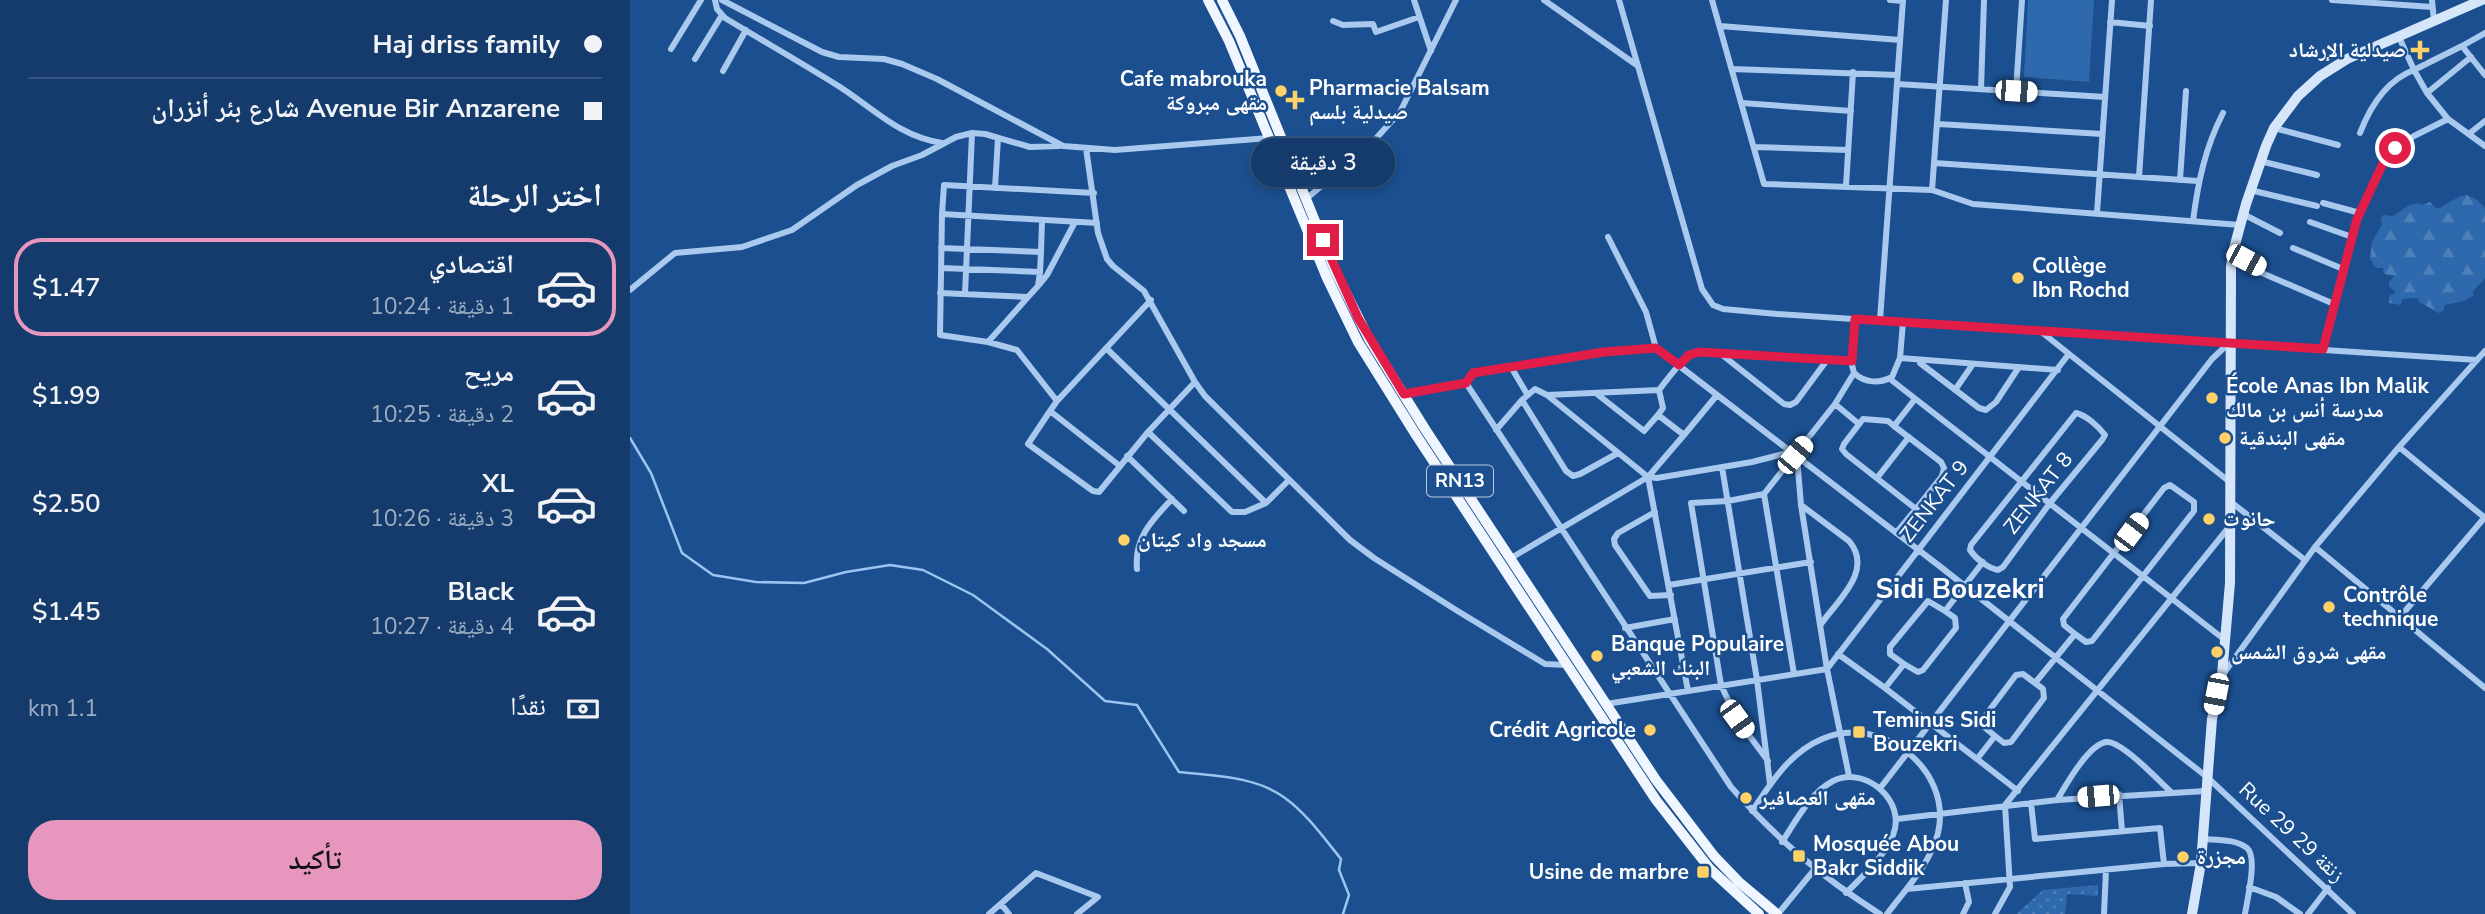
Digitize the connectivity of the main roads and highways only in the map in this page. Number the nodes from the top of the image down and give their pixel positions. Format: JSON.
{"nodes":[{"id":1,"x":1209,"y":0,"type":"edge"},
{"id":2,"x":1222,"y":0,"type":"edge"},
{"id":3,"x":1759,"y":914,"type":"edge"},
{"id":4,"x":1777,"y":914,"type":"edge"}],
"edges":[{"from":1,"to":3,"type":"main road","number":"RN13"},
{"from":2,"to":4,"type":"main road","number":"RN13"}]}
